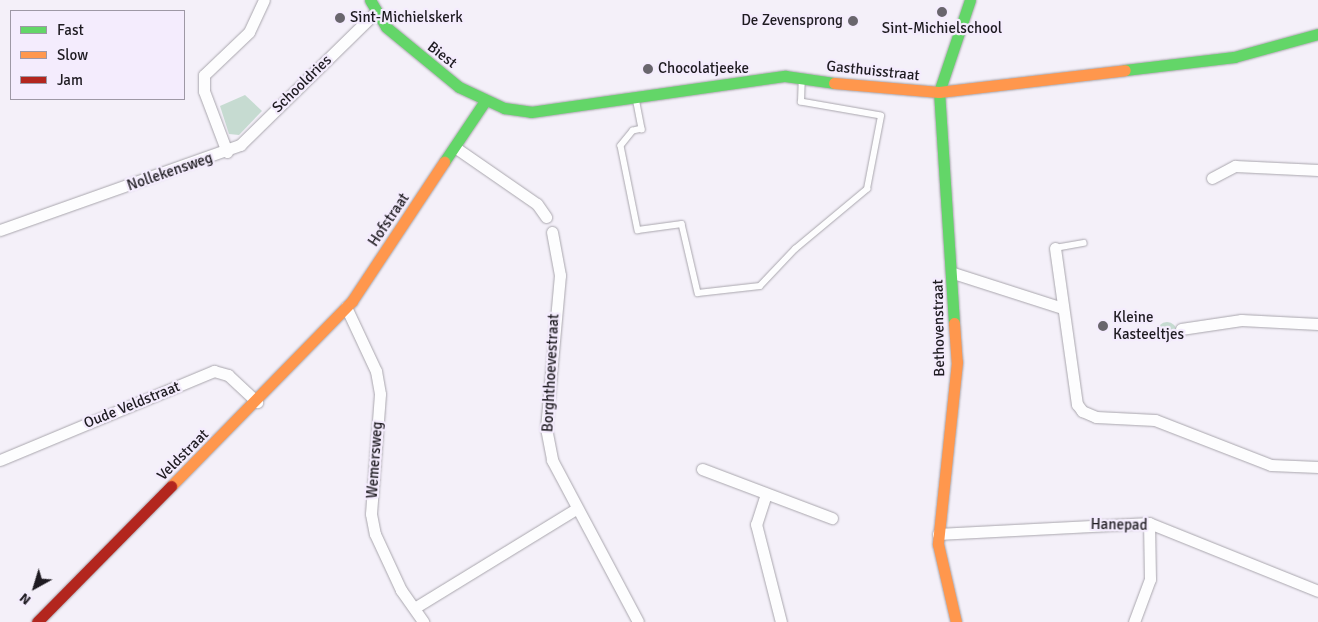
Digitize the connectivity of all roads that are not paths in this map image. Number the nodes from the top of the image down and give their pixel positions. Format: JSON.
{"nodes":[{"id":1,"x":264,"y":0,"type":"edge"},
{"id":2,"x":370,"y":0,"type":"edge"},
{"id":3,"x":970,"y":0,"type":"edge"},
{"id":4,"x":375,"y":13,"type":"junction"},
{"id":5,"x":1318,"y":34,"type":"edge"},
{"id":6,"x":802,"y":79,"type":"junction"},
{"id":7,"x":939,"y":92,"type":"junction"},
{"id":8,"x":636,"y":98,"type":"junction"},
{"id":9,"x":485,"y":101,"type":"junction"},
{"id":10,"x":456,"y":148,"type":"junction"},
{"id":11,"x":227,"y":152,"type":"junction"},
{"id":12,"x":1318,"y":170,"type":"edge"},
{"id":13,"x":1212,"y":178,"type":"dead end"},
{"id":14,"x":546,"y":217,"type":"dead end"},
{"id":15,"x":0,"y":230,"type":"edge"},
{"id":16,"x":552,"y":232,"type":"dead end"},
{"id":17,"x":1084,"y":243,"type":"dead end"},
{"id":18,"x":1055,"y":248,"type":"joint"},
{"id":19,"x":952,"y":273,"type":"junction"},
{"id":20,"x":346,"y":307,"type":"junction"},
{"id":21,"x":1063,"y":308,"type":"junction"},
{"id":22,"x":1318,"y":324,"type":"edge"},
{"id":23,"x":1180,"y":329,"type":"dead end"},
{"id":24,"x":257,"y":402,"type":"junction"},
{"id":25,"x":0,"y":460,"type":"edge"},
{"id":26,"x":1318,"y":467,"type":"edge"},
{"id":27,"x":702,"y":469,"type":"dead end"},
{"id":28,"x":766,"y":494,"type":"junction"},
{"id":29,"x":576,"y":509,"type":"junction"},
{"id":30,"x":832,"y":518,"type":"dead end"},
{"id":31,"x":1149,"y":523,"type":"junction"},
{"id":32,"x":938,"y":534,"type":"junction"},
{"id":33,"x":1318,"y":591,"type":"edge"},
{"id":34,"x":416,"y":607,"type":"junction"},
{"id":35,"x":38,"y":622,"type":"edge"},
{"id":36,"x":423,"y":622,"type":"edge"},
{"id":37,"x":638,"y":622,"type":"edge"},
{"id":38,"x":781,"y":622,"type":"edge"},
{"id":39,"x":956,"y":622,"type":"edge"},
{"id":40,"x":1134,"y":622,"type":"edge"}],
"edges":[{"from":1,"to":11,"type":"street","name":"Nollekensweg"},
{"from":2,"to":4,"type":"main road","name":"Biest"},
{"from":3,"to":7,"type":"main road","name":"Bethovenstraat"},
{"from":4,"to":9,"type":"main road","name":"Biest"},
{"from":4,"to":11,"type":"street","name":"Schooldries"},
{"from":5,"to":7,"type":"main road","name":"Gasthuisstraat"},
{"from":6,"to":7,"type":"main road","name":"Gasthuisstraat"},
{"from":6,"to":8,"type":"main road","name":"Gasthuisstraat"},
{"from":6,"to":8,"type":"lane"},
{"from":7,"to":19,"type":"main road","name":"Bethovenstraat"},
{"from":8,"to":9,"type":"main road","name":"Gasthuisstraat"},
{"from":9,"to":10,"type":"main road","name":"Hofstraat"},
{"from":10,"to":14,"type":"street"},
{"from":10,"to":20,"type":"main road","name":"Hofstraat"},
{"from":11,"to":15,"type":"street","name":"Nollekensweg"},
{"from":12,"to":13,"type":"street"},
{"from":16,"to":29,"type":"street","name":"Borghthoevestraat"},
{"from":17,"to":18,"type":"lane"},
{"from":18,"to":21,"type":"street"},
{"from":19,"to":21,"type":"street"},
{"from":19,"to":32,"type":"main road","name":"Bethovenstraat"},
{"from":20,"to":24,"type":"main road","name":"Veldstraat"},
{"from":20,"to":34,"type":"street","name":"Wemersweg"},
{"from":21,"to":26,"type":"street"},
{"from":22,"to":23,"type":"street"},
{"from":24,"to":25,"type":"street","name":"Oude Veldstraat"},
{"from":24,"to":35,"type":"main road","name":"Veldstraat"},
{"from":27,"to":28,"type":"street"},
{"from":28,"to":30,"type":"street"},
{"from":28,"to":38,"type":"street"},
{"from":29,"to":34,"type":"street"},
{"from":29,"to":37,"type":"street","name":"Borghthoevestraat"},
{"from":31,"to":32,"type":"street","name":"Hanepad"},
{"from":31,"to":33,"type":"street","name":"Hanepad"},
{"from":31,"to":40,"type":"street"},
{"from":32,"to":39,"type":"main road","name":"Bethovenstraat"},
{"from":34,"to":36,"type":"street","name":"Wemersweg"}]}
